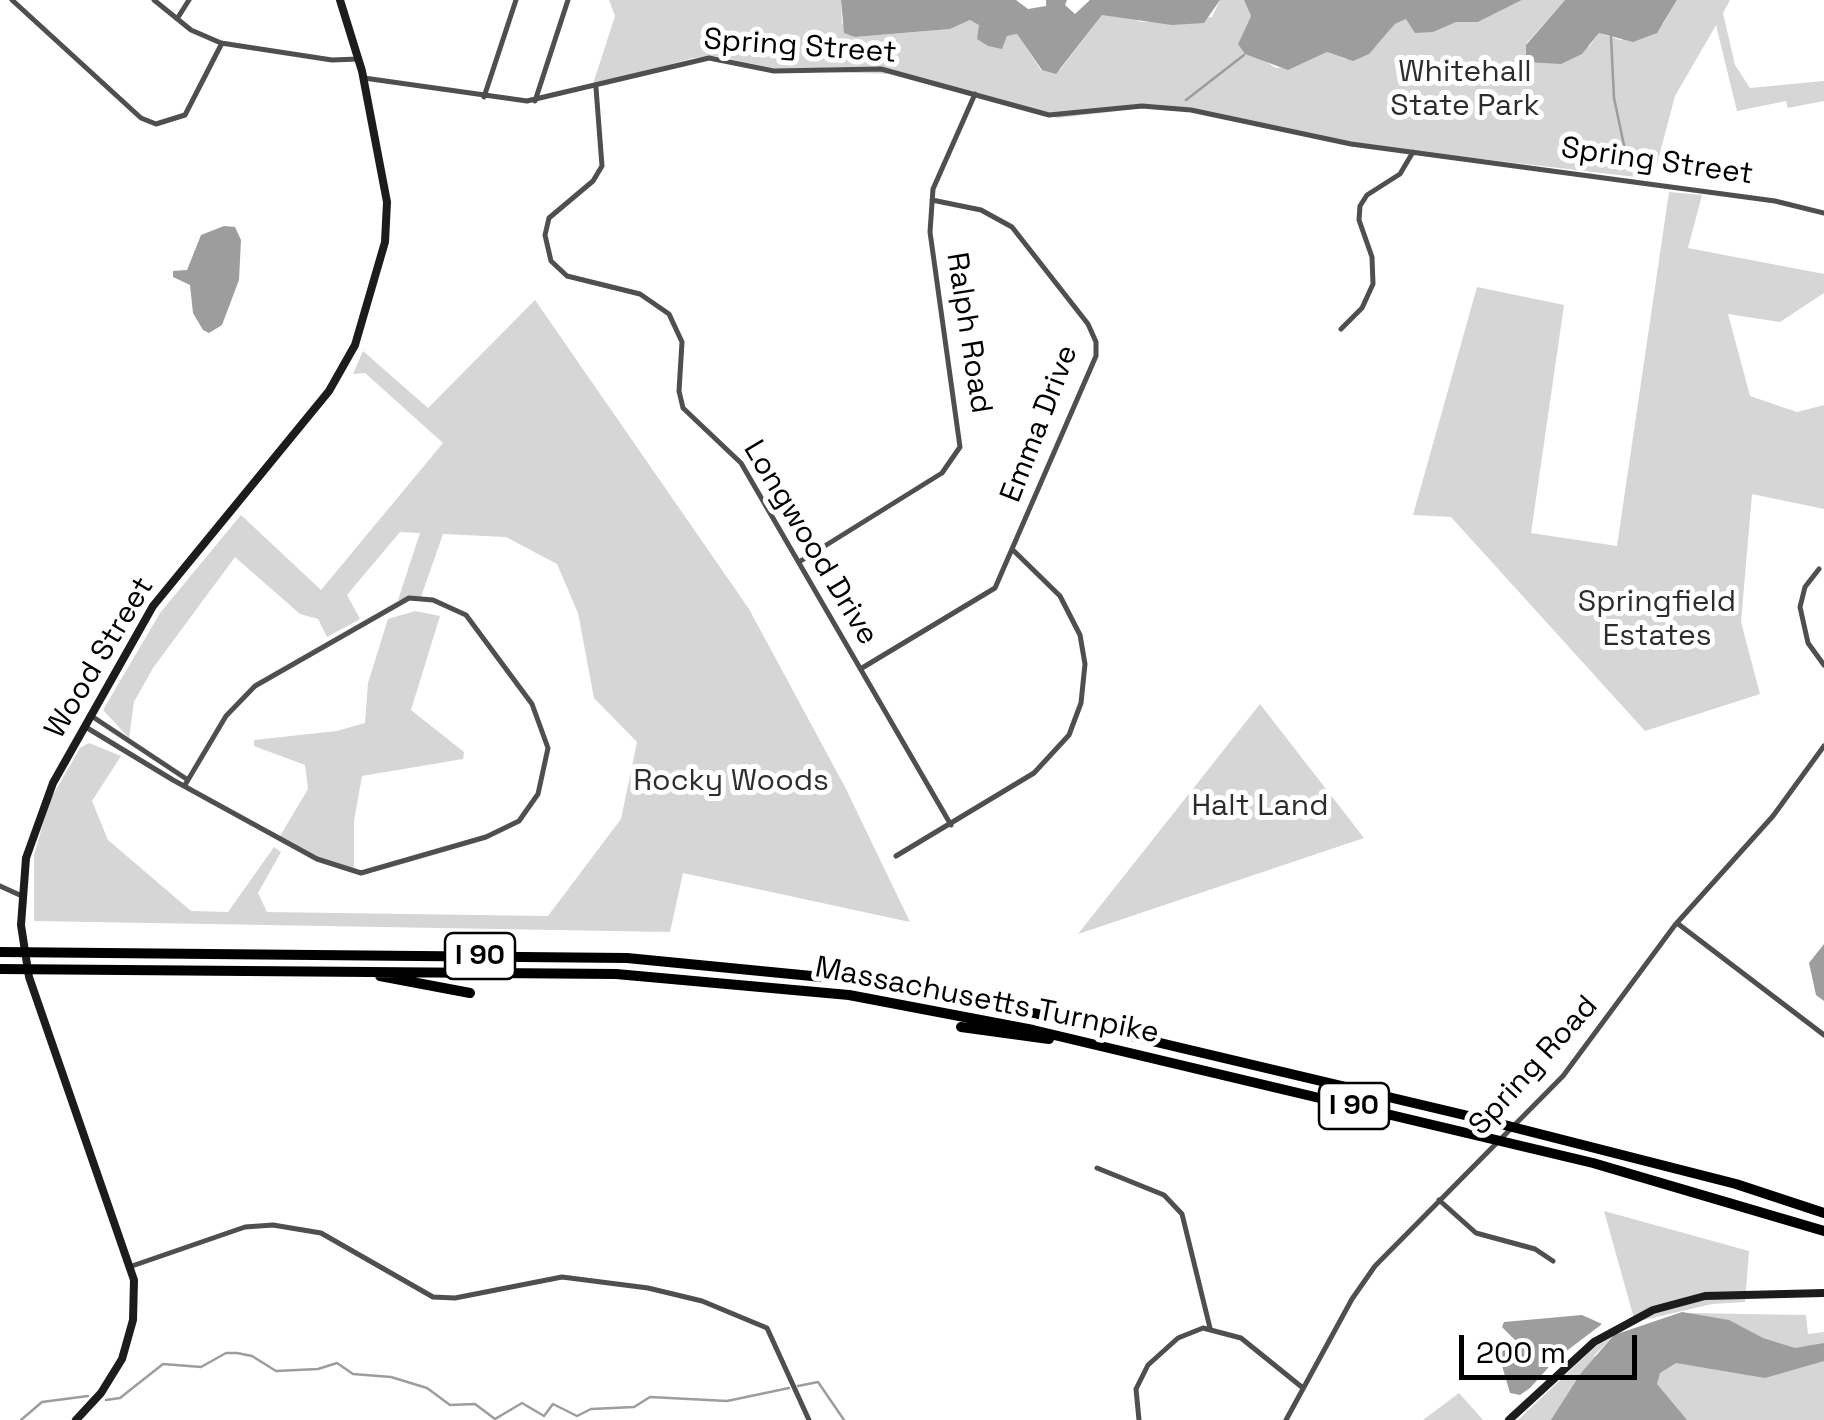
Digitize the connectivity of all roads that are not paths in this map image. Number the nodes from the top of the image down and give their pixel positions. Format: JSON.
{"nodes":[{"id":1,"x":12,"y":0,"type":"edge"},
{"id":2,"x":154,"y":0,"type":"edge"},
{"id":3,"x":188,"y":0,"type":"edge"},
{"id":4,"x":340,"y":0,"type":"edge"},
{"id":5,"x":516,"y":0,"type":"edge"},
{"id":6,"x":568,"y":0,"type":"edge"},
{"id":7,"x":177,"y":19,"type":"junction"},
{"id":8,"x":222,"y":43,"type":"junction"},
{"id":9,"x":359,"y":59,"type":"junction"},
{"id":10,"x":364,"y":78,"type":"junction"},
{"id":11,"x":596,"y":88,"type":"junction"},
{"id":12,"x":975,"y":94,"type":"junction"},
{"id":13,"x":484,"y":97,"type":"junction"},
{"id":14,"x":535,"y":100,"type":"junction"},
{"id":15,"x":1413,"y":152,"type":"junction"},
{"id":16,"x":932,"y":200,"type":"junction"},
{"id":17,"x":1824,"y":214,"type":"edge"},
{"id":18,"x":1341,"y":329,"type":"dead end"},
{"id":19,"x":1014,"y":552,"type":"junction"},
{"id":20,"x":799,"y":562,"type":"junction"},
{"id":21,"x":1820,"y":569,"type":"dead end"},
{"id":22,"x":1824,"y":665,"type":"edge"},
{"id":23,"x":861,"y":669,"type":"junction"},
{"id":24,"x":90,"y":715,"type":"junction"},
{"id":25,"x":84,"y":726,"type":"junction"},
{"id":26,"x":1824,"y":746,"type":"edge"},
{"id":27,"x":186,"y":782,"type":"junction"},
{"id":28,"x":951,"y":825,"type":"junction"},
{"id":29,"x":896,"y":856,"type":"dead end"},
{"id":30,"x":0,"y":886,"type":"edge"},
{"id":31,"x":22,"y":896,"type":"junction"},
{"id":32,"x":1676,"y":923,"type":"junction"},
{"id":33,"x":4,"y":952,"type":"edge"},
{"id":34,"x":5,"y":969,"type":"edge"},
{"id":35,"x":359,"y":971,"type":"junction"},
{"id":36,"x":470,"y":993,"type":"dead end"},
{"id":37,"x":961,"y":1027,"type":"dead end"},
{"id":38,"x":1824,"y":1036,"type":"edge"},
{"id":39,"x":1100,"y":1046,"type":"junction"},
{"id":40,"x":1097,"y":1168,"type":"dead end"},
{"id":41,"x":1438,"y":1200,"type":"junction"},
{"id":42,"x":1824,"y":1213,"type":"edge"},
{"id":43,"x":1824,"y":1231,"type":"edge"},
{"id":44,"x":1553,"y":1261,"type":"dead end"},
{"id":45,"x":132,"y":1266,"type":"junction"},
{"id":46,"x":1824,"y":1292,"type":"edge"},
{"id":47,"x":1210,"y":1328,"type":"junction"},
{"id":48,"x":1303,"y":1388,"type":"junction"},
{"id":49,"x":76,"y":1420,"type":"edge"},
{"id":50,"x":809,"y":1420,"type":"edge"},
{"id":51,"x":1138,"y":1420,"type":"edge"},
{"id":52,"x":1286,"y":1420,"type":"edge"},
{"id":53,"x":1509,"y":1420,"type":"edge"}],
"edges":[{"from":1,"to":8,"type":"street"},
{"from":2,"to":7,"type":"street"},
{"from":3,"to":7,"type":"street"},
{"from":4,"to":9,"type":"main road","name":"Wood Street"},
{"from":5,"to":13,"type":"street"},
{"from":6,"to":14,"type":"street"},
{"from":7,"to":8,"type":"street"},
{"from":8,"to":9,"type":"street"},
{"from":9,"to":10,"type":"main road","name":"Wood Street"},
{"from":10,"to":13,"type":"street","name":"Spring Street"},
{"from":10,"to":24,"type":"main road","name":"Wood Street"},
{"from":11,"to":12,"type":"street","name":"Spring Street"},
{"from":11,"to":14,"type":"street","name":"Spring Street"},
{"from":11,"to":20,"type":"street","name":"Longwood Drive"},
{"from":12,"to":15,"type":"street","name":"Spring Street"},
{"from":12,"to":16,"type":"street","name":"Ralph Road"},
{"from":13,"to":14,"type":"street","name":"Spring Street"},
{"from":15,"to":17,"type":"street","name":"Spring Street"},
{"from":15,"to":18,"type":"street"},
{"from":16,"to":19,"type":"street","name":"Emma Drive"},
{"from":16,"to":20,"type":"street","name":"Ralph Road"},
{"from":19,"to":23,"type":"street","name":"Emma Drive"},
{"from":19,"to":28,"type":"street"},
{"from":20,"to":23,"type":"street","name":"Longwood Drive"},
{"from":21,"to":22,"type":"street"},
{"from":23,"to":28,"type":"street","name":"Longwood Drive"},
{"from":24,"to":25,"type":"main road","name":"Wood Street"},
{"from":24,"to":27,"type":"street"},
{"from":25,"to":27,"type":"street"},
{"from":25,"to":31,"type":"main road","name":"Wood Street"},
{"from":26,"to":32,"type":"street","name":"Spring Road"},
{"from":27,"to":27,"type":"street"},
{"from":28,"to":29,"type":"street"},
{"from":30,"to":31,"type":"street"},
{"from":31,"to":45,"type":"main road","name":"Wood Street"},
{"from":32,"to":38,"type":"street"},
{"from":32,"to":41,"type":"street","name":"Spring Road"},
{"from":33,"to":42,"type":"highway","name":"Massachusetts Turnpike","number":"I 90"},
{"from":34,"to":35,"type":"highway","name":"Massachusetts Turnpike","number":"I 90"},
{"from":35,"to":36,"type":"highway"},
{"from":35,"to":39,"type":"highway","name":"Massachusetts Turnpike","number":"I 90"},
{"from":37,"to":39,"type":"highway"},
{"from":39,"to":43,"type":"highway","name":"Massachusetts Turnpike","number":"I 90"},
{"from":40,"to":47,"type":"street"},
{"from":41,"to":44,"type":"street"},
{"from":41,"to":48,"type":"street","name":"Spring Road"},
{"from":45,"to":49,"type":"main road","name":"Wood Street"},
{"from":45,"to":50,"type":"street"},
{"from":46,"to":53,"type":"main road"},
{"from":47,"to":48,"type":"street"},
{"from":47,"to":51,"type":"street"},
{"from":48,"to":52,"type":"street","name":"Spring Road"}]}
